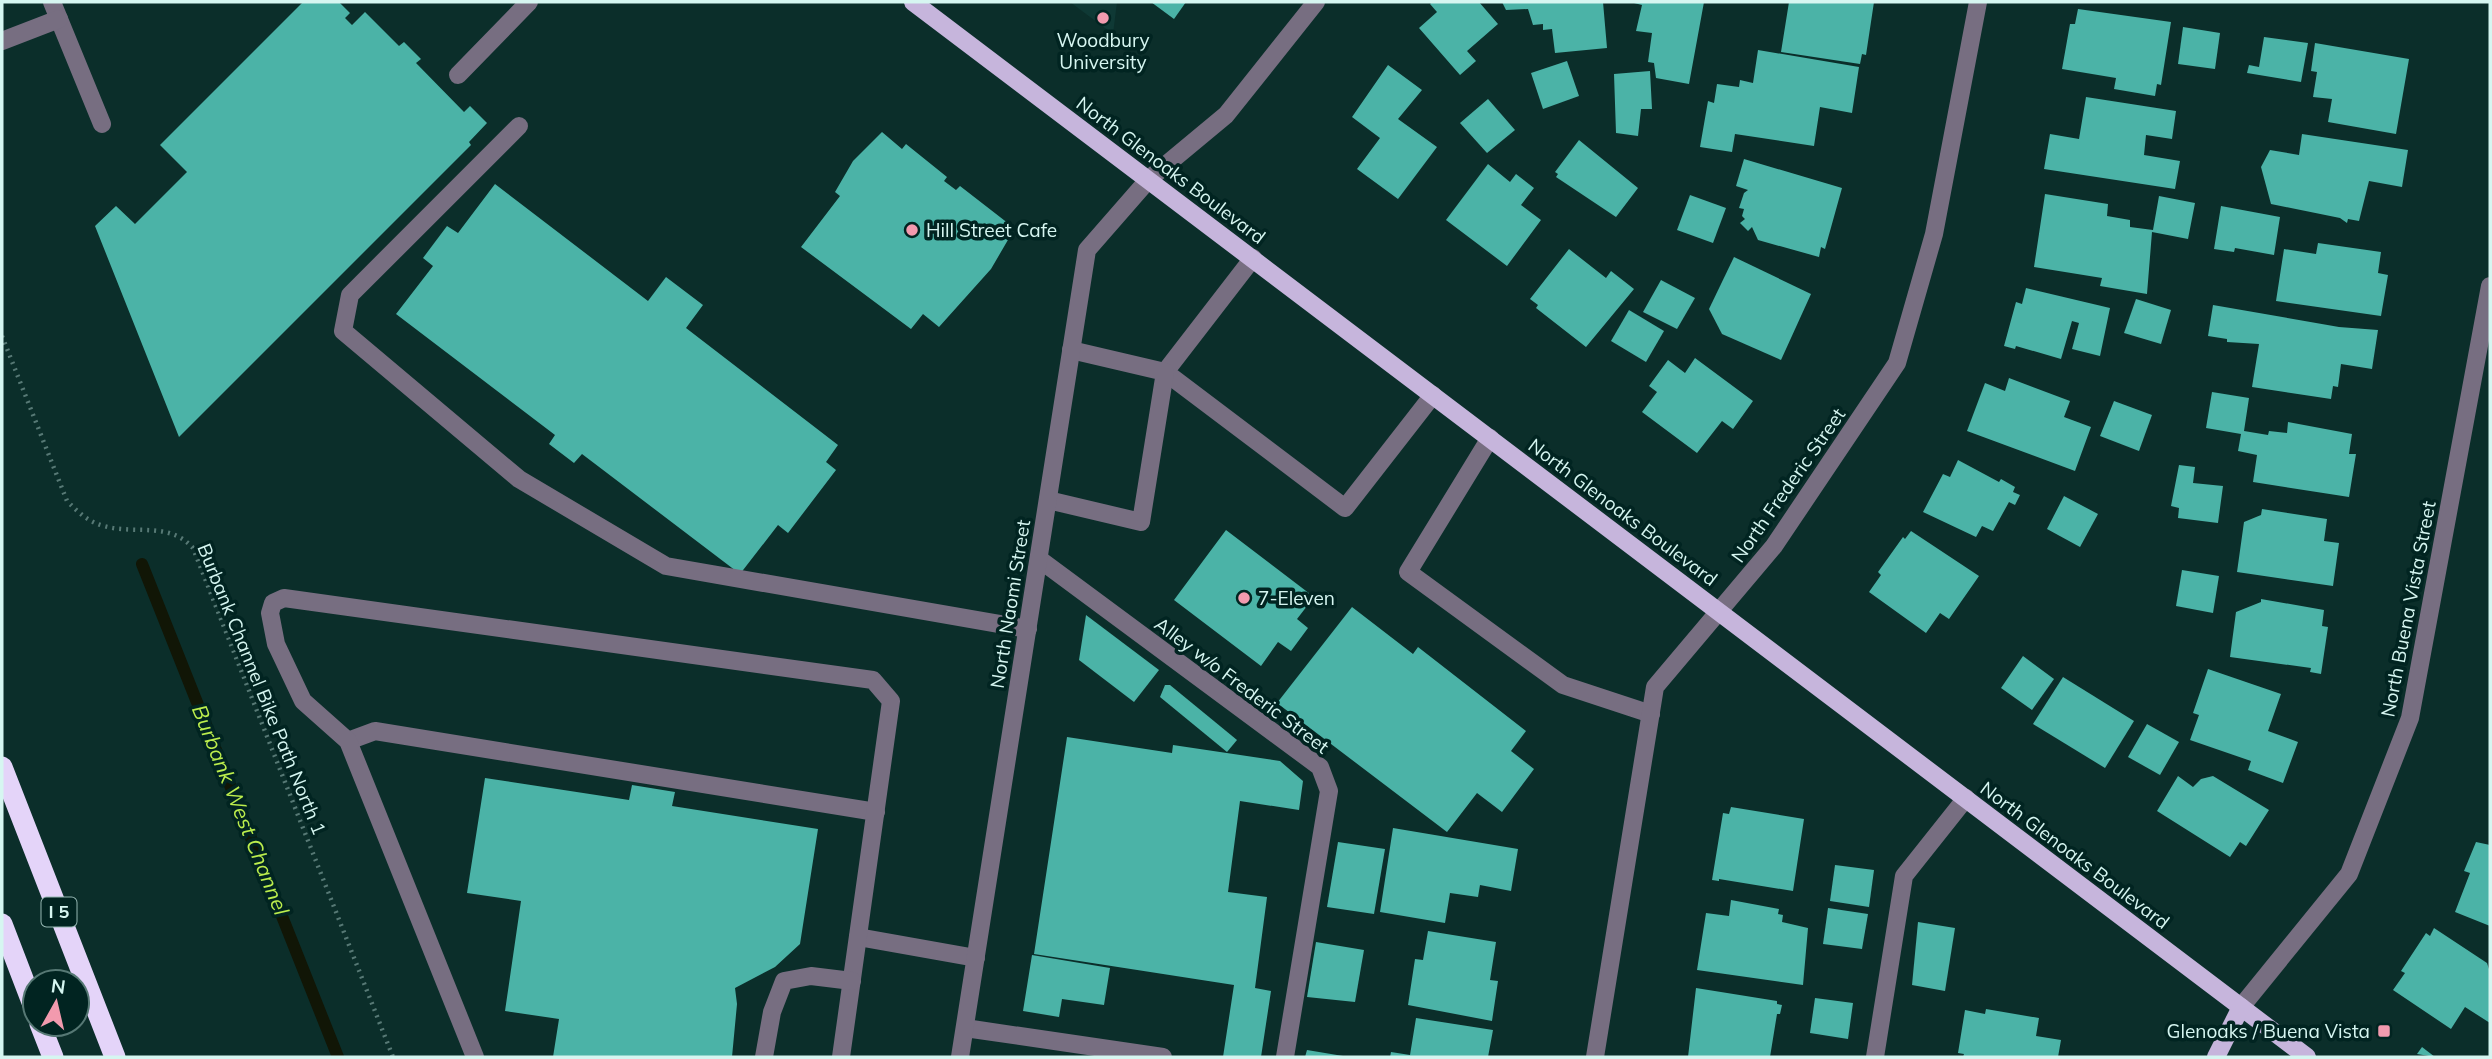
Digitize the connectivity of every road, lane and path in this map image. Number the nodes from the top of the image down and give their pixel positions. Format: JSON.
{"nodes":[{"id":1,"x":529,"y":2,"type":"edge"},
{"id":2,"x":913,"y":2,"type":"edge"},
{"id":3,"x":1316,"y":2,"type":"edge"},
{"id":4,"x":1978,"y":2,"type":"edge"},
{"id":5,"x":56,"y":10,"type":"edge"},
{"id":6,"x":2,"y":41,"type":"edge"},
{"id":7,"x":458,"y":75,"type":"dead end"},
{"id":8,"x":102,"y":124,"type":"dead end"},
{"id":9,"x":519,"y":126,"type":"dead end"},
{"id":10,"x":1149,"y":179,"type":"junction"},
{"id":11,"x":1253,"y":258,"type":"junction"},
{"id":12,"x":2490,"y":286,"type":"edge"},
{"id":13,"x":2,"y":336,"type":"edge"},
{"id":14,"x":1071,"y":350,"type":"junction"},
{"id":15,"x":1165,"y":372,"type":"junction"},
{"id":16,"x":1433,"y":395,"type":"junction"},
{"id":17,"x":1490,"y":438,"type":"junction"},
{"id":18,"x":1048,"y":500,"type":"junction"},
{"id":19,"x":1039,"y":559,"type":"junction"},
{"id":20,"x":1720,"y":612,"type":"junction"},
{"id":21,"x":1028,"y":629,"type":"junction"},
{"id":22,"x":1651,"y":714,"type":"junction"},
{"id":23,"x":348,"y":741,"type":"junction"},
{"id":24,"x":2,"y":766,"type":"edge"},
{"id":25,"x":1966,"y":799,"type":"junction"},
{"id":26,"x":876,"y":812,"type":"junction"},
{"id":27,"x":2,"y":924,"type":"edge"},
{"id":28,"x":858,"y":937,"type":"junction"},
{"id":29,"x":976,"y":958,"type":"junction"},
{"id":30,"x":21,"y":974,"type":"edge"},
{"id":31,"x":852,"y":981,"type":"junction"},
{"id":32,"x":2241,"y":1007,"type":"junction"},
{"id":33,"x":965,"y":1028,"type":"junction"},
{"id":34,"x":46,"y":1038,"type":"edge"},
{"id":35,"x":53,"y":1057,"type":"edge"},
{"id":36,"x":115,"y":1057,"type":"edge"},
{"id":37,"x":393,"y":1057,"type":"edge"},
{"id":38,"x":475,"y":1057,"type":"edge"},
{"id":39,"x":764,"y":1057,"type":"edge"},
{"id":40,"x":841,"y":1057,"type":"edge"},
{"id":41,"x":960,"y":1057,"type":"edge"},
{"id":42,"x":1163,"y":1057,"type":"edge"},
{"id":43,"x":1285,"y":1057,"type":"edge"},
{"id":44,"x":1595,"y":1057,"type":"edge"},
{"id":45,"x":1875,"y":1057,"type":"edge"},
{"id":46,"x":2216,"y":1057,"type":"edge"},
{"id":47,"x":2307,"y":1057,"type":"edge"}],
"edges":[{"from":1,"to":7,"type":"street"},
{"from":2,"to":10,"type":"main road","name":"North Glenoaks Boulevard"},
{"from":3,"to":10,"type":"street","name":"North Naomi Street"},
{"from":4,"to":20,"type":"street","name":"North Frederic Street"},
{"from":5,"to":6,"type":"street"},
{"from":5,"to":8,"type":"street"},
{"from":9,"to":21,"type":"street"},
{"from":10,"to":11,"type":"main road","name":"North Glenoaks Boulevard"},
{"from":10,"to":14,"type":"street","name":"North Naomi Street"},
{"from":11,"to":15,"type":"street"},
{"from":11,"to":16,"type":"main road","name":"North Glenoaks Boulevard"},
{"from":12,"to":32,"type":"street","name":"North Buena Vista Street"},
{"from":13,"to":37,"type":"path","name":"Burbank Channel Bike Path North 1"},
{"from":14,"to":15,"type":"street"},
{"from":14,"to":18,"type":"street","name":"North Naomi Street"},
{"from":15,"to":16,"type":"street"},
{"from":15,"to":18,"type":"street"},
{"from":16,"to":17,"type":"main road","name":"North Glenoaks Boulevard"},
{"from":17,"to":20,"type":"main road","name":"North Glenoaks Boulevard"},
{"from":17,"to":22,"type":"street"},
{"from":18,"to":19,"type":"street","name":"North Naomi Street"},
{"from":19,"to":21,"type":"street","name":"North Naomi Street"},
{"from":19,"to":43,"type":"street","name":"Alley w/o Frederic Street"},
{"from":20,"to":22,"type":"street","name":"North Frederic Street"},
{"from":20,"to":25,"type":"main road","name":"North Glenoaks Boulevard"},
{"from":21,"to":29,"type":"street","name":"North Naomi Street"},
{"from":22,"to":44,"type":"street","name":"North Frederic Street"},
{"from":23,"to":26,"type":"street"},
{"from":23,"to":26,"type":"street"},
{"from":23,"to":38,"type":"street"},
{"from":24,"to":36,"type":"highway","number":"I 5"},
{"from":25,"to":32,"type":"main road","name":"North Glenoaks Boulevard"},
{"from":25,"to":45,"type":"street"},
{"from":26,"to":28,"type":"street"},
{"from":27,"to":30,"type":"highway"},
{"from":28,"to":29,"type":"street"},
{"from":28,"to":31,"type":"street"},
{"from":29,"to":33,"type":"street","name":"North Naomi Street"},
{"from":31,"to":39,"type":"street"},
{"from":31,"to":40,"type":"street"},
{"from":32,"to":46,"type":"main road","name":"North Buena Vista Street"},
{"from":32,"to":47,"type":"main road","name":"North Glenoaks Boulevard"},
{"from":33,"to":41,"type":"street","name":"North Naomi Street"},
{"from":33,"to":42,"type":"street"},
{"from":34,"to":35,"type":"highway"}]}
